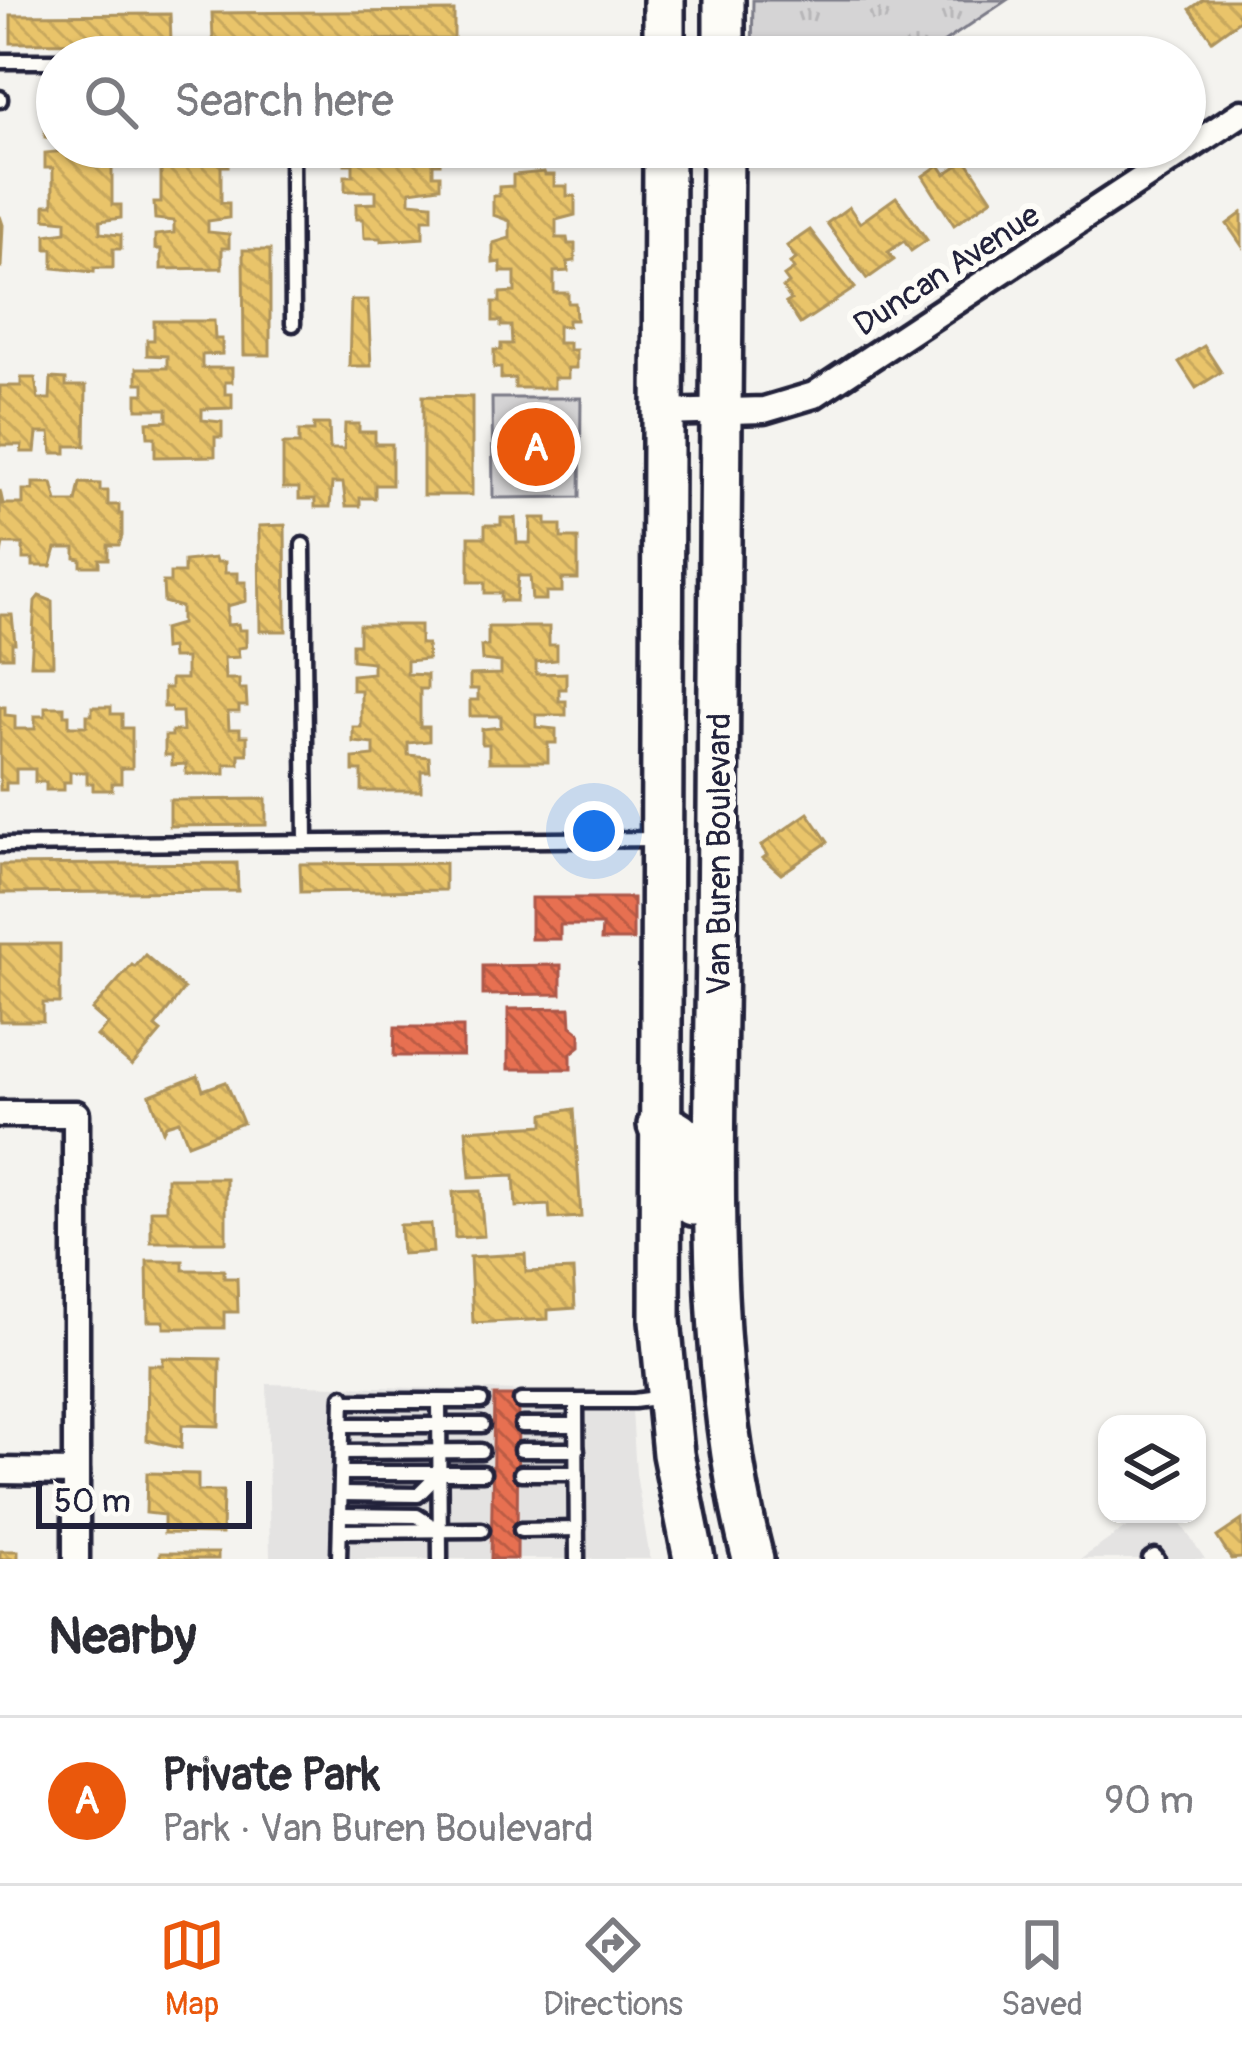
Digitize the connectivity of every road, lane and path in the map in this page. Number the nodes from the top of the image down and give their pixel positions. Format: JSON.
{"nodes":[{"id":1,"x":664,"y":0,"type":"edge"},
{"id":2,"x":724,"y":0,"type":"edge"},
{"id":3,"x":664,"y":36,"type":"edge"},
{"id":4,"x":724,"y":36,"type":"edge"},
{"id":5,"x":0,"y":61,"type":"edge"},
{"id":6,"x":36,"y":61,"type":"edge"},
{"id":7,"x":1242,"y":113,"type":"edge"},
{"id":8,"x":1206,"y":137,"type":"edge"},
{"id":9,"x":292,"y":168,"type":"edge"},
{"id":10,"x":664,"y":168,"type":"edge"},
{"id":11,"x":723,"y":168,"type":"edge"},
{"id":12,"x":1159,"y":168,"type":"edge"},
{"id":13,"x":293,"y":324,"type":"dead end"},
{"id":14,"x":663,"y":413,"type":"junction"},
{"id":15,"x":721,"y":413,"type":"junction"},
{"id":16,"x":303,"y":545,"type":"dead end"},
{"id":17,"x":659,"y":839,"type":"junction"},
{"id":18,"x":306,"y":842,"type":"junction"},
{"id":19,"x":0,"y":844,"type":"edge"},
{"id":20,"x":0,"y":1114,"type":"edge"},
{"id":21,"x":658,"y":1125,"type":"junction"},
{"id":22,"x":721,"y":1342,"type":"junction"},
{"id":23,"x":666,"y":1396,"type":"junction"},
{"id":24,"x":439,"y":1401,"type":"junction"},
{"id":25,"x":481,"y":1401,"type":"dead end"},
{"id":26,"x":521,"y":1401,"type":"dead end"},
{"id":27,"x":576,"y":1401,"type":"junction"},
{"id":28,"x":342,"y":1425,"type":"junction"},
{"id":29,"x":439,"y":1425,"type":"junction"},
{"id":30,"x":482,"y":1425,"type":"dead end"},
{"id":31,"x":522,"y":1425,"type":"dead end"},
{"id":32,"x":576,"y":1425,"type":"junction"},
{"id":33,"x":521,"y":1450,"type":"dead end"},
{"id":34,"x":577,"y":1450,"type":"junction"},
{"id":35,"x":440,"y":1451,"type":"junction"},
{"id":36,"x":481,"y":1451,"type":"dead end"},
{"id":37,"x":342,"y":1452,"type":"junction"},
{"id":38,"x":0,"y":1471,"type":"edge"},
{"id":39,"x":76,"y":1472,"type":"junction"},
{"id":40,"x":577,"y":1473,"type":"junction"},
{"id":41,"x":341,"y":1474,"type":"junction"},
{"id":42,"x":440,"y":1474,"type":"junction"},
{"id":43,"x":483,"y":1474,"type":"dead end"},
{"id":44,"x":521,"y":1474,"type":"dead end"},
{"id":45,"x":341,"y":1494,"type":"junction"},
{"id":46,"x":340,"y":1515,"type":"junction"},
{"id":47,"x":577,"y":1529,"type":"junction"},
{"id":48,"x":482,"y":1530,"type":"dead end"},
{"id":49,"x":521,"y":1530,"type":"dead end"},
{"id":50,"x":340,"y":1531,"type":"junction"},
{"id":51,"x":440,"y":1531,"type":"junction"},
{"id":52,"x":76,"y":1559,"type":"edge"},
{"id":53,"x":339,"y":1559,"type":"edge"},
{"id":54,"x":440,"y":1559,"type":"edge"},
{"id":55,"x":577,"y":1559,"type":"edge"},
{"id":56,"x":694,"y":1559,"type":"edge"},
{"id":57,"x":753,"y":1559,"type":"edge"}],
"edges":[{"from":1,"to":3,"type":"main road"},
{"from":2,"to":4,"type":"main road"},
{"from":5,"to":6,"type":"lane"},
{"from":7,"to":8,"type":"street","name":"Duncan Avenue"},
{"from":9,"to":13,"type":"lane"},
{"from":10,"to":14,"type":"main road","name":"Van Buren Boulevard"},
{"from":11,"to":15,"type":"main road","name":"Van Buren Boulevard"},
{"from":12,"to":15,"type":"street","name":"Duncan Avenue"},
{"from":14,"to":15,"type":"street","name":"Duncan Avenue"},
{"from":14,"to":17,"type":"main road","name":"Van Buren Boulevard"},
{"from":15,"to":22,"type":"main road","name":"Van Buren Boulevard"},
{"from":16,"to":18,"type":"lane"},
{"from":17,"to":18,"type":"lane"},
{"from":17,"to":21,"type":"main road","name":"Van Buren Boulevard"},
{"from":18,"to":19,"type":"lane"},
{"from":20,"to":39,"type":"street"},
{"from":21,"to":22,"type":"main road"},
{"from":21,"to":23,"type":"main road","name":"Van Buren Boulevard"},
{"from":22,"to":57,"type":"main road","name":"Van Buren Boulevard"},
{"from":23,"to":27,"type":"lane"},
{"from":23,"to":56,"type":"main road","name":"Van Buren Boulevard"},
{"from":24,"to":25,"type":"lane"},
{"from":24,"to":28,"type":"lane"},
{"from":24,"to":29,"type":"lane"},
{"from":26,"to":27,"type":"lane"},
{"from":27,"to":32,"type":"lane"},
{"from":28,"to":29,"type":"lane"},
{"from":28,"to":37,"type":"lane"},
{"from":29,"to":30,"type":"lane"},
{"from":29,"to":35,"type":"lane"},
{"from":31,"to":32,"type":"lane"},
{"from":32,"to":34,"type":"lane"},
{"from":33,"to":34,"type":"lane"},
{"from":34,"to":40,"type":"lane"},
{"from":35,"to":36,"type":"lane"},
{"from":35,"to":37,"type":"lane"},
{"from":35,"to":42,"type":"lane"},
{"from":37,"to":41,"type":"lane"},
{"from":38,"to":39,"type":"street"},
{"from":39,"to":52,"type":"street"},
{"from":40,"to":44,"type":"lane"},
{"from":40,"to":47,"type":"lane"},
{"from":41,"to":42,"type":"lane"},
{"from":41,"to":45,"type":"lane"},
{"from":42,"to":43,"type":"lane"},
{"from":42,"to":45,"type":"lane"},
{"from":42,"to":51,"type":"lane"},
{"from":45,"to":46,"type":"lane"},
{"from":46,"to":50,"type":"lane"},
{"from":46,"to":51,"type":"lane"},
{"from":47,"to":49,"type":"lane"},
{"from":47,"to":55,"type":"lane"},
{"from":48,"to":51,"type":"lane"},
{"from":50,"to":51,"type":"lane"},
{"from":50,"to":53,"type":"lane"},
{"from":51,"to":54,"type":"lane"}]}
